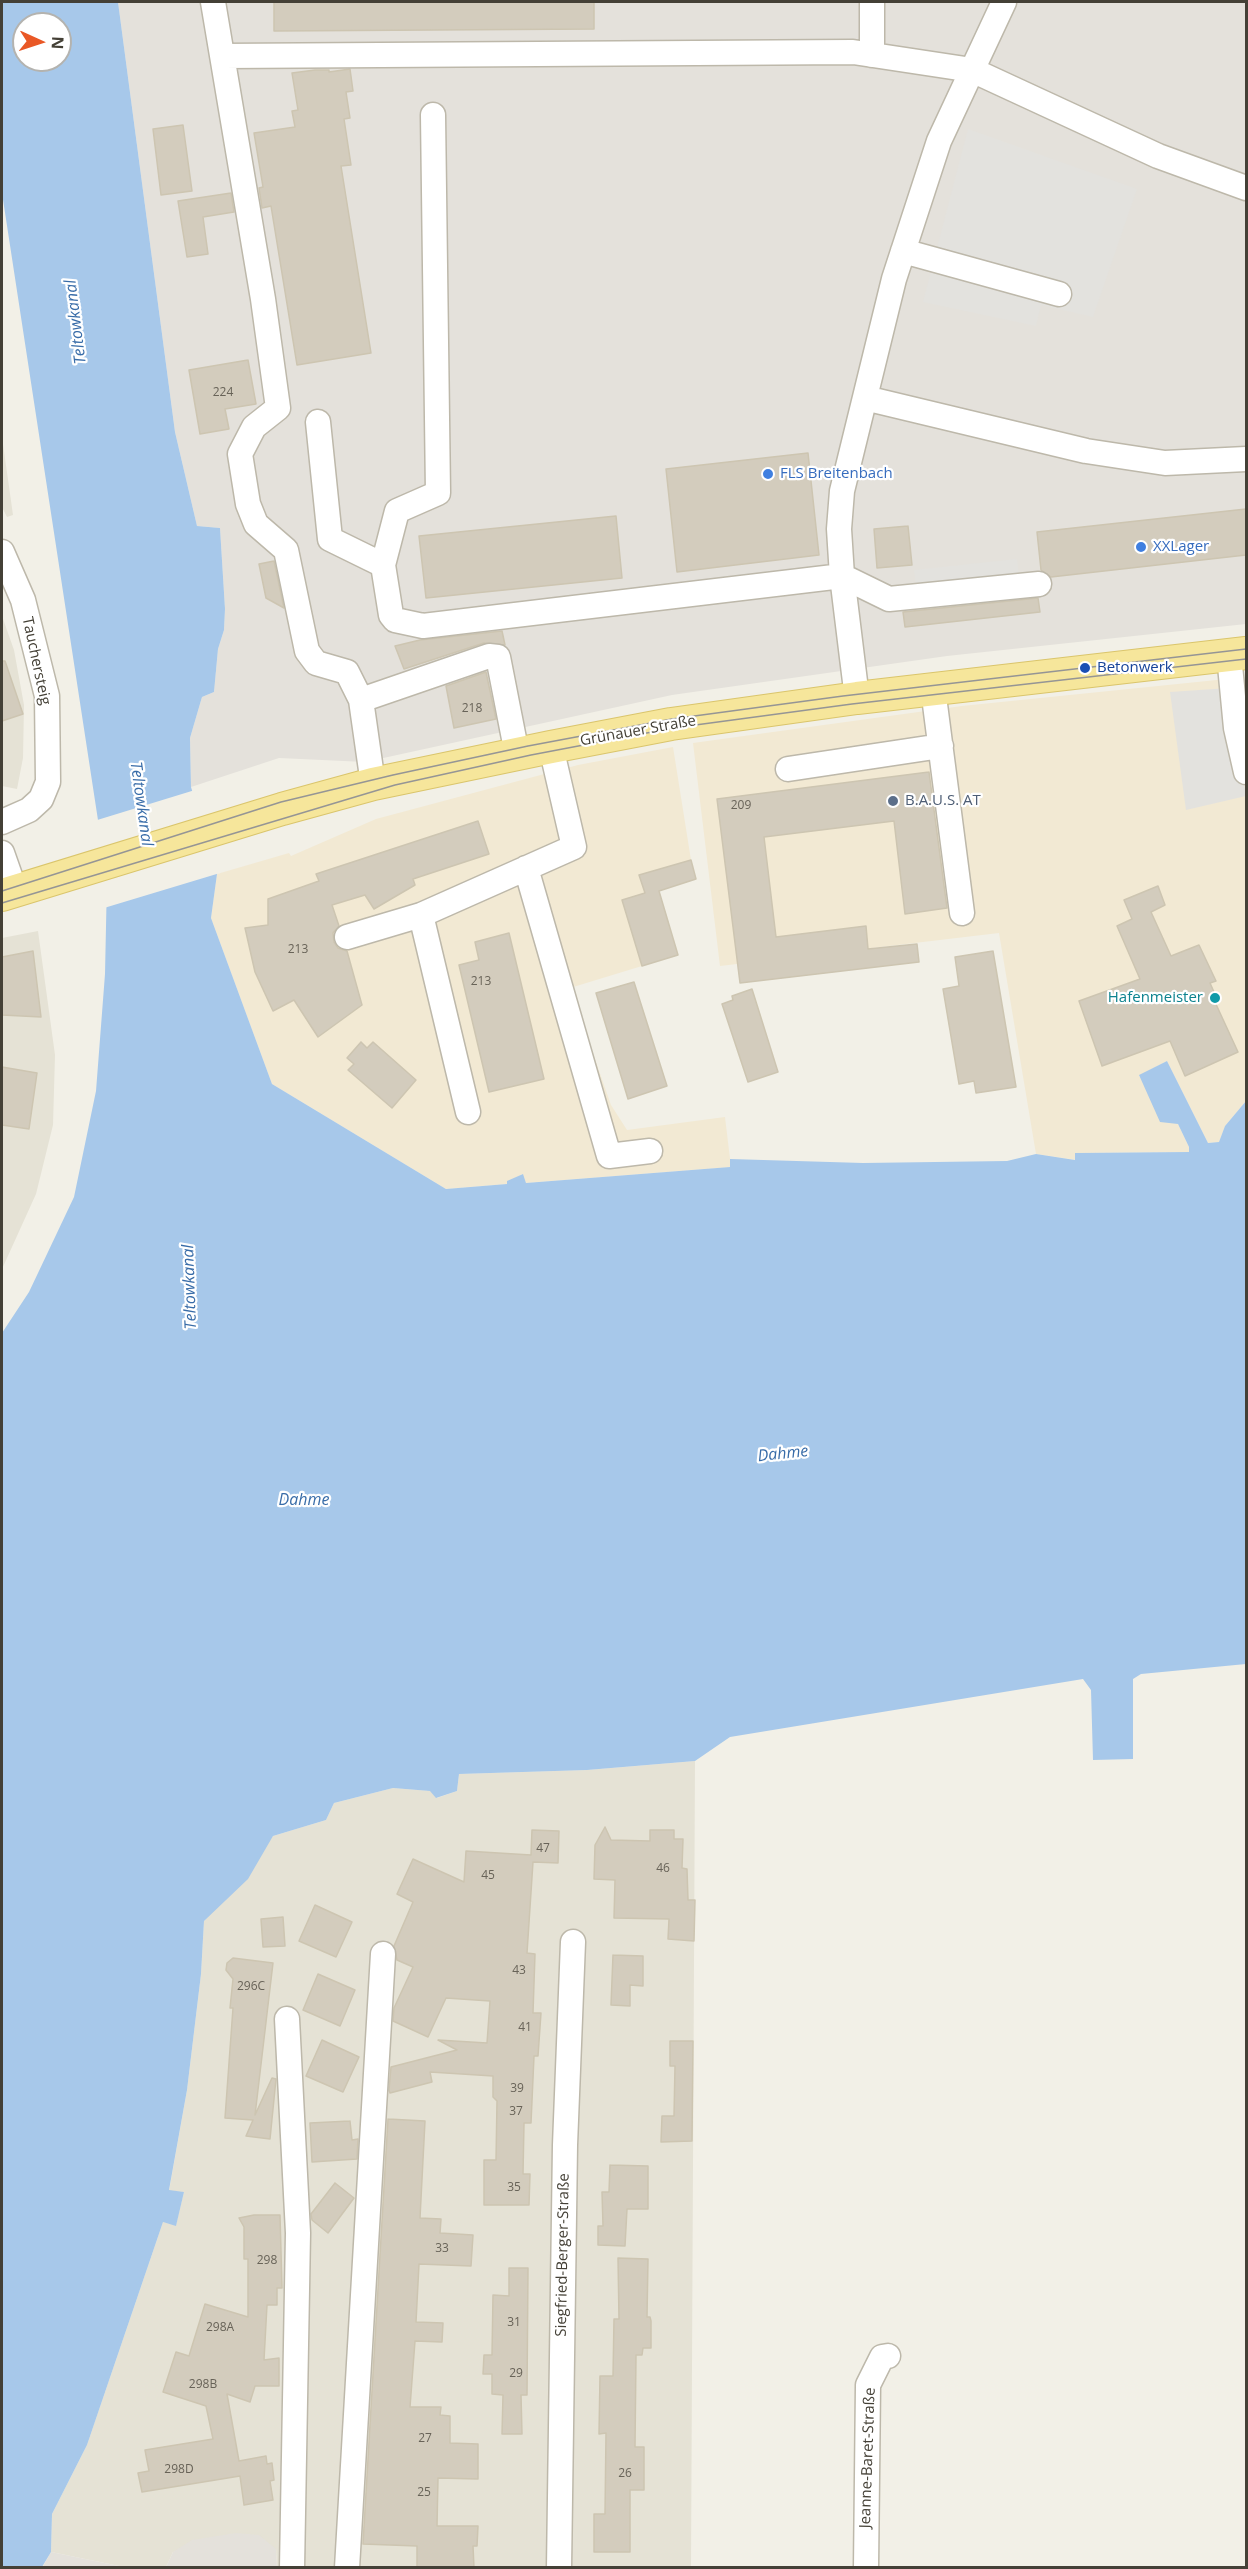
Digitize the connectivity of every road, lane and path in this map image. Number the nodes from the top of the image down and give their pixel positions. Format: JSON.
{"nodes":[{"id":1,"x":213,"y":2,"type":"edge"},
{"id":2,"x":872,"y":2,"type":"edge"},
{"id":3,"x":1004,"y":2,"type":"edge"},
{"id":4,"x":872,"y":55,"type":"junction"},
{"id":5,"x":223,"y":56,"type":"junction"},
{"id":6,"x":972,"y":70,"type":"junction"},
{"id":7,"x":433,"y":115,"type":"dead end"},
{"id":8,"x":1246,"y":188,"type":"edge"},
{"id":9,"x":903,"y":251,"type":"junction"},
{"id":10,"x":1059,"y":294,"type":"dead end"},
{"id":11,"x":865,"y":398,"type":"junction"},
{"id":12,"x":318,"y":422,"type":"dead end"},
{"id":13,"x":1246,"y":459,"type":"edge"},
{"id":14,"x":2,"y":552,"type":"edge"},
{"id":15,"x":382,"y":565,"type":"junction"},
{"id":16,"x":842,"y":576,"type":"junction"},
{"id":17,"x":1039,"y":584,"type":"dead end"},
{"id":18,"x":1238,"y":654,"type":"edge"},
{"id":19,"x":933,"y":689,"type":"junction"},
{"id":20,"x":857,"y":698,"type":"junction"},
{"id":21,"x":361,"y":700,"type":"junction"},
{"id":22,"x":941,"y":746,"type":"junction"},
{"id":23,"x":551,"y":747,"type":"junction"},
{"id":24,"x":517,"y":754,"type":"junction"},
{"id":25,"x":788,"y":769,"type":"dead end"},
{"id":26,"x":1246,"y":772,"type":"edge"},
{"id":27,"x":372,"y":784,"type":"junction"},
{"id":28,"x":2,"y":822,"type":"edge"},
{"id":29,"x":2,"y":853,"type":"edge"},
{"id":30,"x":525,"y":868,"type":"junction"},
{"id":31,"x":20,"y":889,"type":"edge"},
{"id":32,"x":962,"y":913,"type":"dead end"},
{"id":33,"x":421,"y":915,"type":"junction"},
{"id":34,"x":347,"y":937,"type":"dead end"},
{"id":35,"x":468,"y":1112,"type":"dead end"},
{"id":36,"x":650,"y":1151,"type":"dead end"},
{"id":37,"x":573,"y":1942,"type":"dead end"},
{"id":38,"x":382,"y":1954,"type":"dead end"},
{"id":39,"x":287,"y":2019,"type":"dead end"},
{"id":40,"x":888,"y":2356,"type":"dead end"},
{"id":41,"x":291,"y":2568,"type":"edge"},
{"id":42,"x":346,"y":2568,"type":"edge"},
{"id":43,"x":559,"y":2568,"type":"edge"},
{"id":44,"x":866,"y":2568,"type":"edge"}],
"edges":[{"from":1,"to":5,"type":"street"},
{"from":2,"to":4,"type":"street"},
{"from":3,"to":6,"type":"street"},
{"from":4,"to":5,"type":"street"},
{"from":4,"to":6,"type":"street"},
{"from":5,"to":21,"type":"street"},
{"from":6,"to":8,"type":"street"},
{"from":6,"to":9,"type":"street"},
{"from":7,"to":15,"type":"street"},
{"from":9,"to":10,"type":"street"},
{"from":9,"to":11,"type":"street"},
{"from":11,"to":13,"type":"street"},
{"from":11,"to":16,"type":"street"},
{"from":12,"to":15,"type":"street"},
{"from":14,"to":28,"type":"street","name":"Tauchersteig"},
{"from":15,"to":16,"type":"street"},
{"from":16,"to":17,"type":"street"},
{"from":16,"to":20,"type":"street"},
{"from":18,"to":19,"type":"main road","name":"Grünauer Straße"},
{"from":18,"to":26,"type":"street"},
{"from":19,"to":20,"type":"main road","name":"Grünauer Straße"},
{"from":19,"to":22,"type":"street"},
{"from":20,"to":23,"type":"main road","name":"Grünauer Straße"},
{"from":21,"to":24,"type":"street"},
{"from":21,"to":27,"type":"street"},
{"from":22,"to":25,"type":"street"},
{"from":22,"to":32,"type":"street"},
{"from":23,"to":24,"type":"main road","name":"Grünauer Straße"},
{"from":23,"to":30,"type":"street"},
{"from":24,"to":27,"type":"main road","name":"Grünauer Straße"},
{"from":27,"to":31,"type":"main road","name":"Grünauer Straße"},
{"from":29,"to":31,"type":"street"},
{"from":30,"to":33,"type":"street"},
{"from":30,"to":36,"type":"street"},
{"from":33,"to":34,"type":"street"},
{"from":33,"to":35,"type":"street"},
{"from":37,"to":43,"type":"street","name":"Siegfried-Berger-Straße"},
{"from":38,"to":42,"type":"street"},
{"from":39,"to":41,"type":"street"},
{"from":40,"to":44,"type":"street","name":"Jeanne-Baret-Straße"}]}
